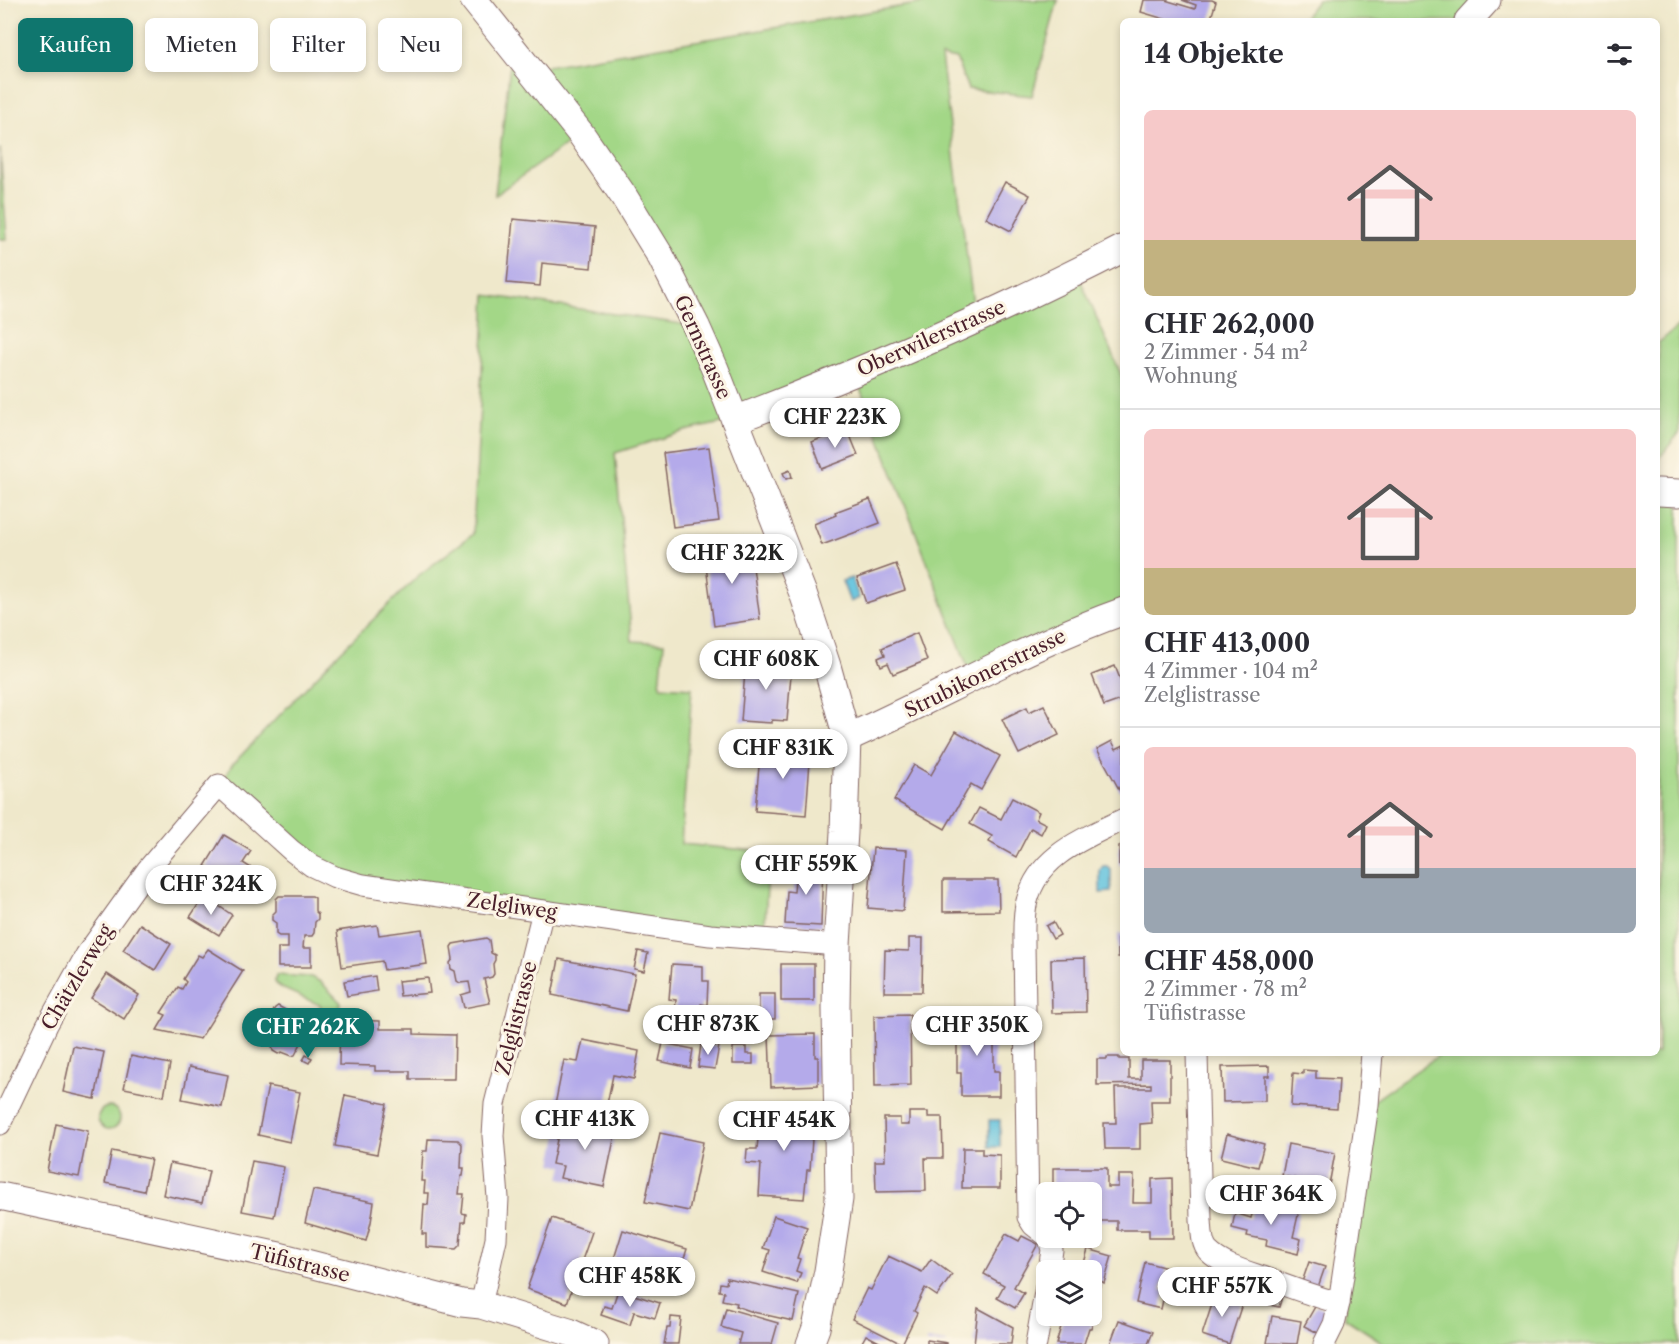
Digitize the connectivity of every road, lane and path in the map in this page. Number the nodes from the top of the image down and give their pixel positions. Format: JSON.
{"nodes":[{"id":1,"x":474,"y":0,"type":"edge"},
{"id":2,"x":1487,"y":0,"type":"edge"},
{"id":3,"x":1471,"y":18,"type":"edge"},
{"id":4,"x":1120,"y":250,"type":"edge"},
{"id":5,"x":735,"y":420,"type":"junction"},
{"id":6,"x":1660,"y":492,"type":"edge"},
{"id":7,"x":1679,"y":493,"type":"edge"},
{"id":8,"x":1120,"y":612,"type":"edge"},
{"id":9,"x":847,"y":738,"type":"junction"},
{"id":10,"x":219,"y":785,"type":"joint"},
{"id":11,"x":1120,"y":821,"type":"edge"},
{"id":12,"x":543,"y":911,"type":"junction"},
{"id":13,"x":837,"y":945,"type":"junction"},
{"id":14,"x":1197,"y":1056,"type":"edge"},
{"id":15,"x":1372,"y":1056,"type":"edge"},
{"id":16,"x":0,"y":1124,"type":"edge"},
{"id":17,"x":0,"y":1196,"type":"edge"},
{"id":18,"x":1036,"y":1228,"type":"edge"},
{"id":19,"x":481,"y":1305,"type":"junction"},
{"id":20,"x":1338,"y":1309,"type":"junction"},
{"id":21,"x":1039,"y":1326,"type":"edge"},
{"id":22,"x":595,"y":1344,"type":"edge"},
{"id":23,"x":810,"y":1344,"type":"edge"},
{"id":24,"x":1036,"y":1344,"type":"edge"},
{"id":25,"x":1324,"y":1344,"type":"edge"}],
"edges":[{"from":1,"to":5,"type":"street","name":"Gernstrasse"},
{"from":2,"to":3,"type":"street"},
{"from":4,"to":5,"type":"street","name":"Oberwilerstrasse"},
{"from":5,"to":9,"type":"street","name":"Gernstrasse"},
{"from":6,"to":7,"type":"street"},
{"from":8,"to":9,"type":"street","name":"Strubikonerstrasse"},
{"from":9,"to":13,"type":"street","name":"Gernstrasse"},
{"from":10,"to":12,"type":"street","name":"Zelgliweg"},
{"from":10,"to":16,"type":"street","name":"Chätzlerweg"},
{"from":11,"to":18,"type":"street"},
{"from":12,"to":13,"type":"street","name":"Zelgliweg"},
{"from":12,"to":19,"type":"street","name":"Zelglistrasse"},
{"from":13,"to":23,"type":"street","name":"Gernstrasse"},
{"from":14,"to":20,"type":"street"},
{"from":15,"to":20,"type":"street"},
{"from":17,"to":19,"type":"street","name":"Tüfistrasse"},
{"from":19,"to":22,"type":"street","name":"Tüfistrasse"},
{"from":20,"to":25,"type":"street"},
{"from":21,"to":24,"type":"street"}]}
